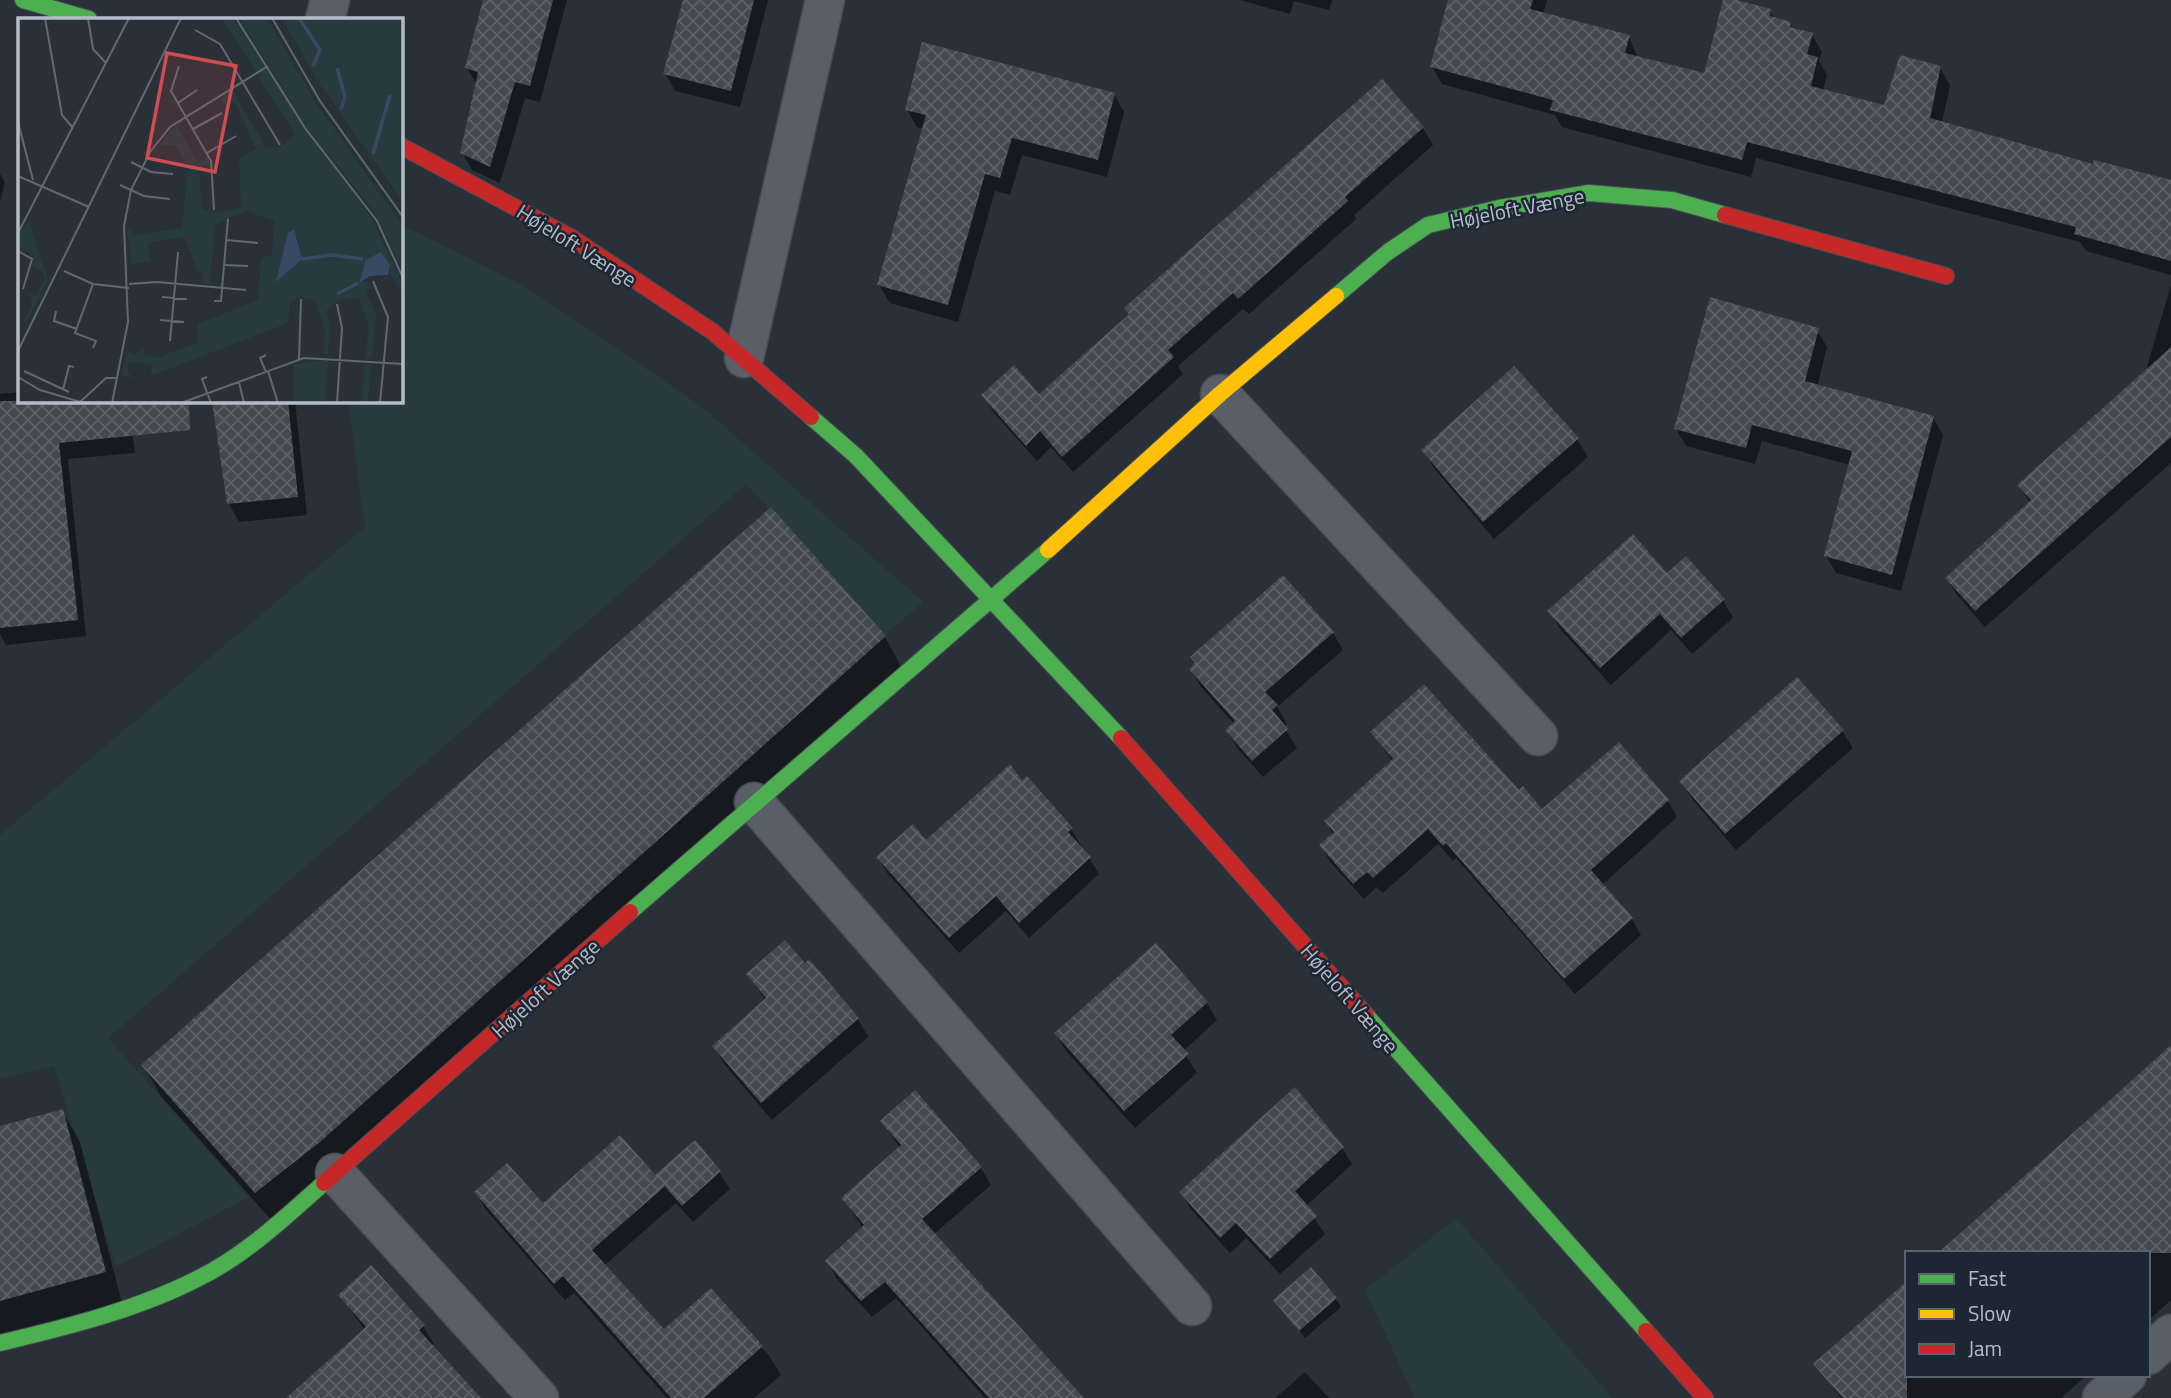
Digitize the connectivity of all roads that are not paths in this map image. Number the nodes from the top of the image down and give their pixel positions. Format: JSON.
{"nodes":[{"id":1,"x":23,"y":0,"type":"edge"},
{"id":2,"x":330,"y":0,"type":"edge"},
{"id":3,"x":825,"y":0,"type":"edge"},
{"id":4,"x":86,"y":18,"type":"edge"},
{"id":5,"x":325,"y":18,"type":"edge"},
{"id":6,"x":402,"y":147,"type":"edge"},
{"id":7,"x":1947,"y":276,"type":"dead end"},
{"id":8,"x":744,"y":358,"type":"junction"},
{"id":9,"x":1220,"y":394,"type":"junction"},
{"id":10,"x":993,"y":600,"type":"junction"},
{"id":11,"x":1538,"y":736,"type":"dead end"},
{"id":12,"x":754,"y":802,"type":"junction"},
{"id":13,"x":335,"y":1173,"type":"junction"},
{"id":14,"x":1192,"y":1306,"type":"dead end"},
{"id":15,"x":2171,"y":1334,"type":"edge"},
{"id":16,"x":0,"y":1343,"type":"edge"},
{"id":17,"x":2150,"y":1353,"type":"edge"},
{"id":18,"x":2125,"y":1377,"type":"edge"},
{"id":19,"x":539,"y":1398,"type":"edge"},
{"id":20,"x":1704,"y":1398,"type":"edge"},
{"id":21,"x":2102,"y":1398,"type":"edge"}],
"edges":[{"from":1,"to":4,"type":"street"},
{"from":2,"to":5,"type":"street"},
{"from":3,"to":8,"type":"street"},
{"from":6,"to":8,"type":"street","name":"Højeloft Vænge"},
{"from":7,"to":9,"type":"street","name":"Højeloft Vænge"},
{"from":8,"to":10,"type":"street","name":"Højeloft Vænge"},
{"from":9,"to":10,"type":"street","name":"Højeloft Vænge"},
{"from":9,"to":11,"type":"street"},
{"from":10,"to":12,"type":"street","name":"Højeloft Vænge"},
{"from":10,"to":20,"type":"street","name":"Højeloft Vænge"},
{"from":12,"to":13,"type":"street","name":"Højeloft Vænge"},
{"from":12,"to":14,"type":"street"},
{"from":13,"to":16,"type":"street","name":"Højeloft Vænge"},
{"from":13,"to":19,"type":"street"},
{"from":15,"to":17,"type":"street"},
{"from":18,"to":21,"type":"street"}]}
